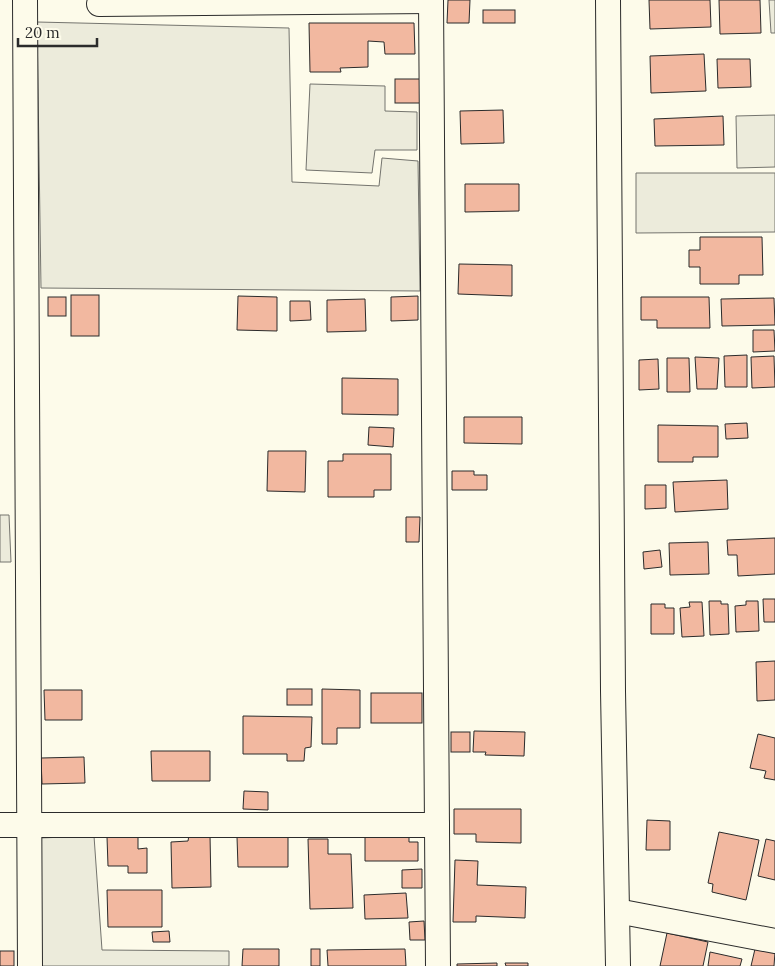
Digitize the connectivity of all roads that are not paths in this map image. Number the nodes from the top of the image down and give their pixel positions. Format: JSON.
{"nodes":[{"id":1,"x":26,"y":0,"type":"edge"},
{"id":2,"x":608,"y":0,"type":"edge"},
{"id":3,"x":431,"y":1,"type":"edge"},
{"id":4,"x":99,"y":4,"type":"dead end"},
{"id":5,"x":29,"y":824,"type":"junction"},
{"id":6,"x":0,"y":825,"type":"edge"},
{"id":7,"x":437,"y":825,"type":"junction"},
{"id":8,"x":617,"y":911,"type":"junction"},
{"id":9,"x":775,"y":941,"type":"edge"},
{"id":10,"x":30,"y":966,"type":"edge"},
{"id":11,"x":438,"y":966,"type":"edge"},
{"id":12,"x":618,"y":966,"type":"edge"}],
"edges":[{"from":1,"to":5,"type":"street"},
{"from":2,"to":8,"type":"street"},
{"from":3,"to":4,"type":"street"},
{"from":3,"to":7,"type":"street"},
{"from":5,"to":6,"type":"street"},
{"from":5,"to":7,"type":"street"},
{"from":5,"to":10,"type":"street"},
{"from":7,"to":11,"type":"street"},
{"from":8,"to":9,"type":"street"},
{"from":8,"to":12,"type":"street"}]}
